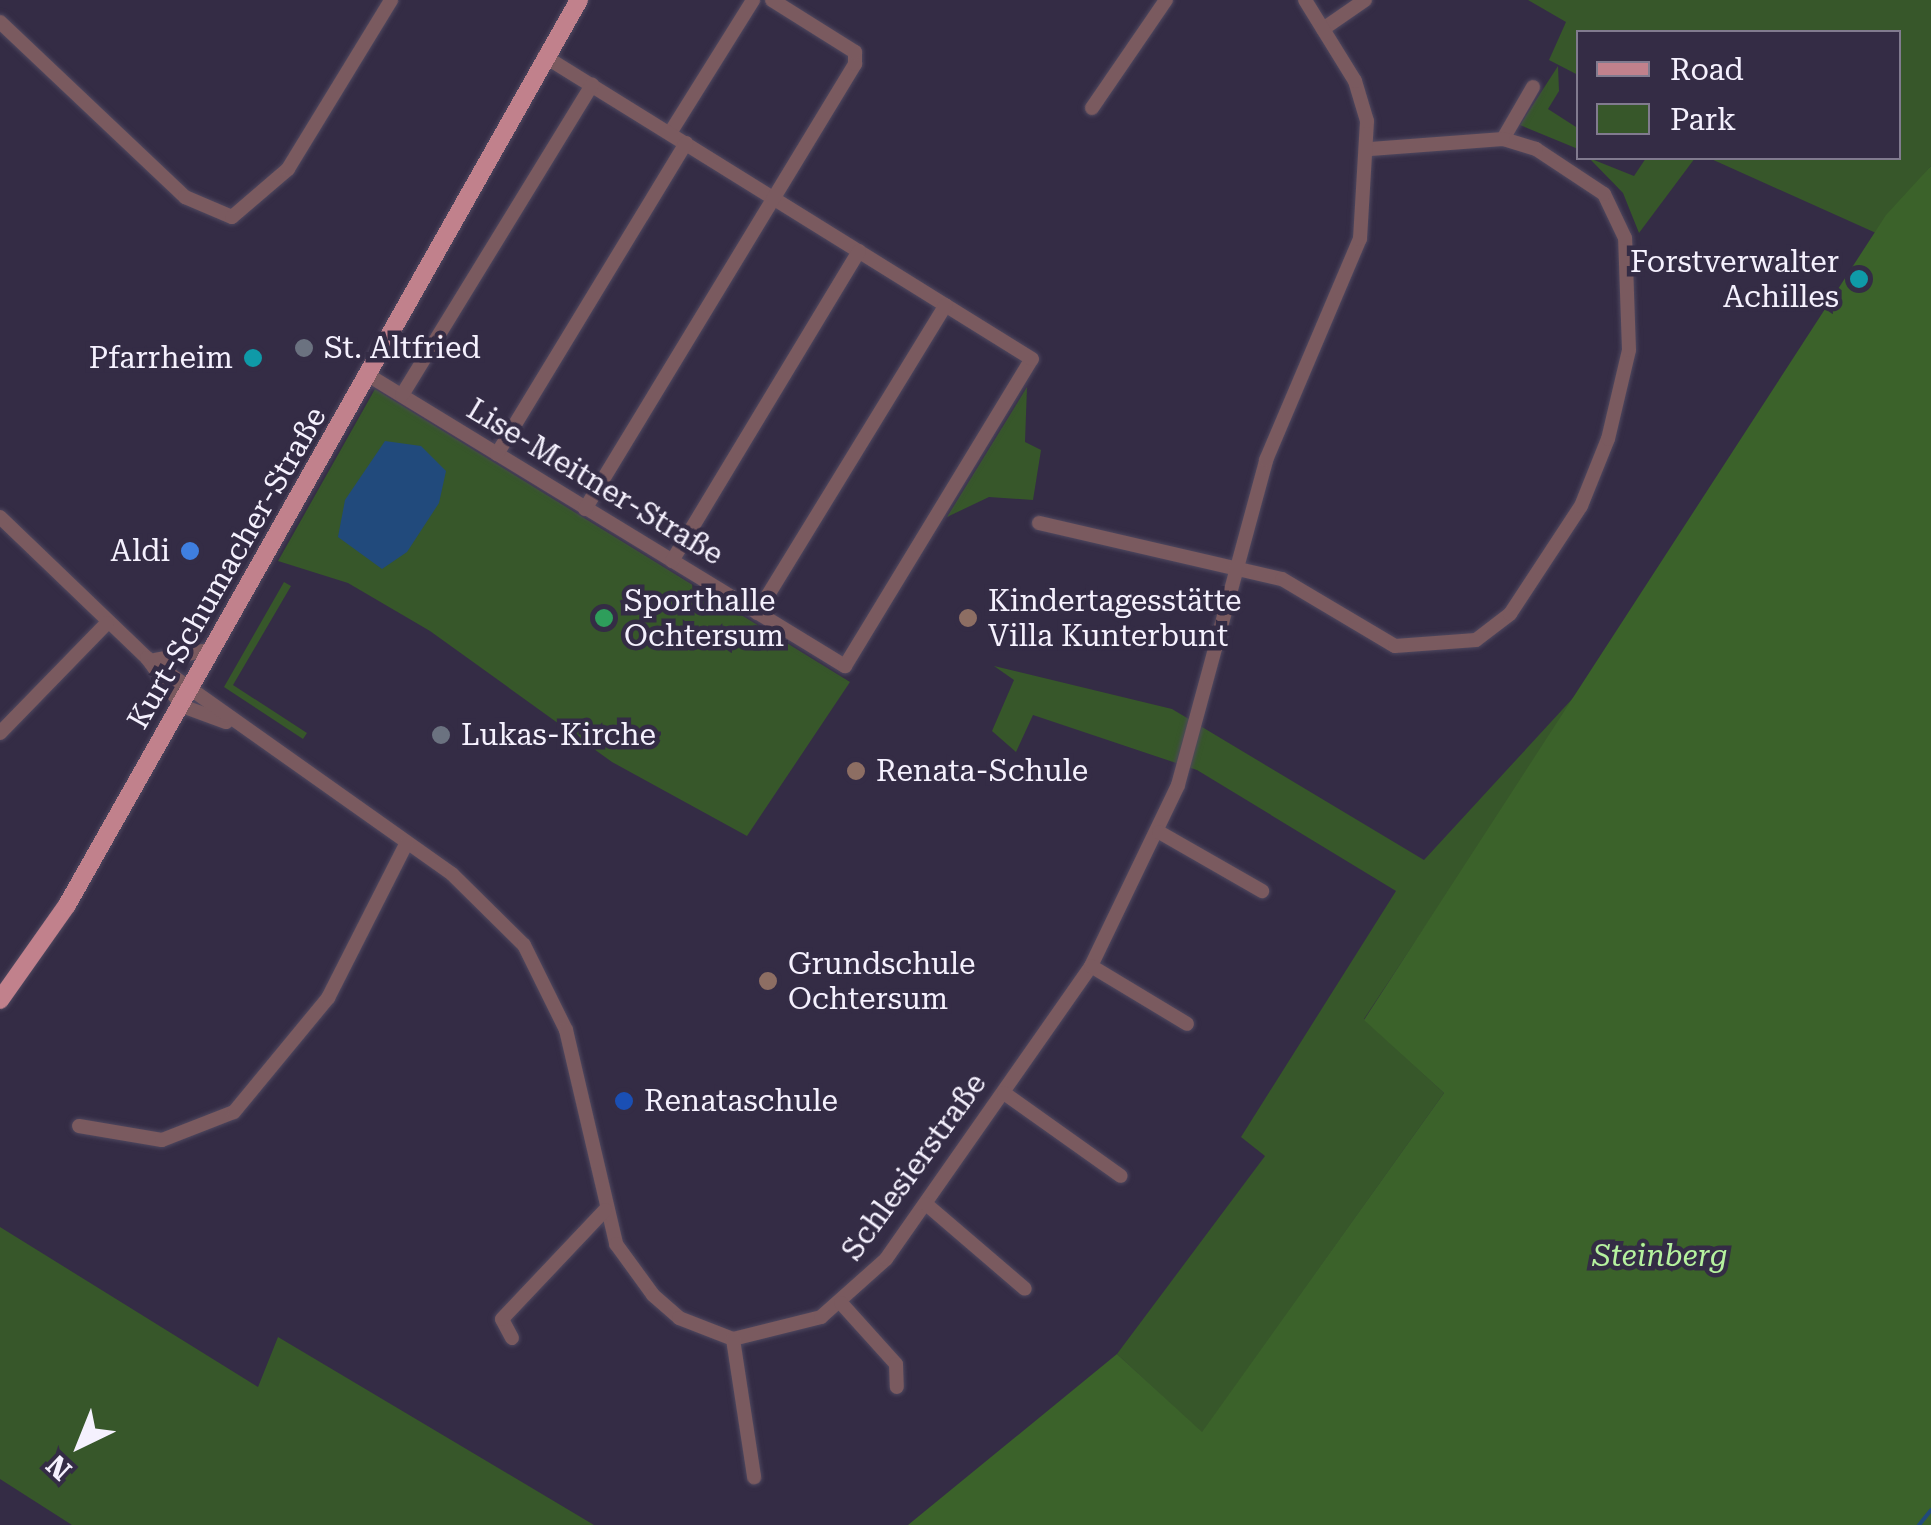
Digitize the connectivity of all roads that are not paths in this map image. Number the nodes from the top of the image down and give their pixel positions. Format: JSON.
{"nodes":[{"id":1,"x":391,"y":0,"type":"edge"},
{"id":2,"x":579,"y":0,"type":"edge"},
{"id":3,"x":753,"y":0,"type":"edge"},
{"id":4,"x":772,"y":0,"type":"edge"},
{"id":5,"x":1166,"y":0,"type":"edge"},
{"id":6,"x":1304,"y":0,"type":"edge"},
{"id":7,"x":1365,"y":0,"type":"edge"},
{"id":8,"x":0,"y":22,"type":"edge"},
{"id":9,"x":1323,"y":29,"type":"junction"},
{"id":10,"x":544,"y":56,"type":"junction"},
{"id":11,"x":592,"y":85,"type":"junction"},
{"id":12,"x":1533,"y":87,"type":"dead end"},
{"id":13,"x":1092,"y":108,"type":"dead end"},
{"id":14,"x":670,"y":133,"type":"junction"},
{"id":15,"x":1503,"y":138,"type":"junction"},
{"id":16,"x":686,"y":144,"type":"junction"},
{"id":17,"x":1370,"y":149,"type":"junction"},
{"id":18,"x":773,"y":197,"type":"junction"},
{"id":19,"x":860,"y":251,"type":"junction"},
{"id":20,"x":946,"y":305,"type":"junction"},
{"id":21,"x":368,"y":375,"type":"junction"},
{"id":22,"x":402,"y":396,"type":"junction"},
{"id":23,"x":497,"y":454,"type":"junction"},
{"id":24,"x":585,"y":509,"type":"junction"},
{"id":25,"x":0,"y":517,"type":"edge"},
{"id":26,"x":1039,"y":523,"type":"dead end"},
{"id":27,"x":672,"y":561,"type":"junction"},
{"id":28,"x":1236,"y":566,"type":"junction"},
{"id":29,"x":757,"y":613,"type":"junction"},
{"id":30,"x":108,"y":623,"type":"junction"},
{"id":31,"x":213,"y":649,"type":"junction"},
{"id":32,"x":150,"y":659,"type":"junction"},
{"id":33,"x":193,"y":685,"type":"junction"},
{"id":34,"x":182,"y":706,"type":"junction"},
{"id":35,"x":226,"y":722,"type":"junction"},
{"id":36,"x":0,"y":733,"type":"edge"},
{"id":37,"x":1159,"y":832,"type":"junction"},
{"id":38,"x":406,"y":844,"type":"junction"},
{"id":39,"x":1262,"y":891,"type":"dead end"},
{"id":40,"x":1090,"y":966,"type":"junction"},
{"id":41,"x":0,"y":1000,"type":"edge"},
{"id":42,"x":1187,"y":1024,"type":"dead end"},
{"id":43,"x":1004,"y":1093,"type":"junction"},
{"id":44,"x":79,"y":1126,"type":"dead end"},
{"id":45,"x":1121,"y":1176,"type":"dead end"},
{"id":46,"x":926,"y":1204,"type":"junction"},
{"id":47,"x":605,"y":1210,"type":"junction"},
{"id":48,"x":1025,"y":1289,"type":"dead end"},
{"id":49,"x":841,"y":1303,"type":"junction"},
{"id":50,"x":512,"y":1338,"type":"dead end"},
{"id":51,"x":733,"y":1339,"type":"junction"},
{"id":52,"x":897,"y":1387,"type":"dead end"},
{"id":53,"x":754,"y":1477,"type":"dead end"}],
"edges":[{"from":1,"to":8,"type":"street"},
{"from":2,"to":10,"type":"main road","name":"Kurt-Schumacher-Straße"},
{"from":3,"to":14,"type":"street"},
{"from":4,"to":18,"type":"street"},
{"from":5,"to":13,"type":"street"},
{"from":6,"to":9,"type":"street"},
{"from":7,"to":9,"type":"street"},
{"from":9,"to":17,"type":"street"},
{"from":10,"to":11,"type":"street"},
{"from":10,"to":21,"type":"main road","name":"Kurt-Schumacher-Straße"},
{"from":11,"to":14,"type":"street"},
{"from":11,"to":22,"type":"street"},
{"from":12,"to":15,"type":"street"},
{"from":14,"to":16,"type":"street"},
{"from":15,"to":17,"type":"street"},
{"from":15,"to":28,"type":"street"},
{"from":16,"to":18,"type":"street"},
{"from":16,"to":23,"type":"street"},
{"from":17,"to":28,"type":"street","name":"Schlesierstraße"},
{"from":18,"to":19,"type":"street"},
{"from":18,"to":24,"type":"street"},
{"from":19,"to":20,"type":"street"},
{"from":19,"to":27,"type":"street"},
{"from":20,"to":29,"type":"street"},
{"from":20,"to":29,"type":"street","name":"Lise-Meitner-Straße"},
{"from":21,"to":22,"type":"street","name":"Lise-Meitner-Straße"},
{"from":21,"to":31,"type":"main road","name":"Kurt-Schumacher-Straße"},
{"from":22,"to":23,"type":"street","name":"Lise-Meitner-Straße"},
{"from":23,"to":24,"type":"street","name":"Lise-Meitner-Straße"},
{"from":24,"to":27,"type":"street","name":"Lise-Meitner-Straße"},
{"from":25,"to":30,"type":"street"},
{"from":26,"to":28,"type":"street"},
{"from":27,"to":29,"type":"street","name":"Lise-Meitner-Straße"},
{"from":28,"to":37,"type":"street","name":"Schlesierstraße"},
{"from":30,"to":32,"type":"street"},
{"from":30,"to":36,"type":"street"},
{"from":31,"to":32,"type":"street"},
{"from":31,"to":33,"type":"main road","name":"Kurt-Schumacher-Straße"},
{"from":32,"to":33,"type":"street","name":"Schlesierstraße"},
{"from":32,"to":34,"type":"street"},
{"from":33,"to":34,"type":"main road","name":"Kurt-Schumacher-Straße"},
{"from":33,"to":35,"type":"street","name":"Schlesierstraße"},
{"from":34,"to":35,"type":"street","name":"Schlesierstraße"},
{"from":34,"to":41,"type":"main road","name":"Kurt-Schumacher-Straße"},
{"from":35,"to":38,"type":"street","name":"Schlesierstraße"},
{"from":37,"to":39,"type":"street"},
{"from":37,"to":40,"type":"street","name":"Schlesierstraße"},
{"from":38,"to":44,"type":"street"},
{"from":38,"to":47,"type":"street","name":"Schlesierstraße"},
{"from":40,"to":42,"type":"street"},
{"from":40,"to":43,"type":"street","name":"Schlesierstraße"},
{"from":43,"to":45,"type":"street"},
{"from":43,"to":46,"type":"street","name":"Schlesierstraße"},
{"from":46,"to":48,"type":"street"},
{"from":46,"to":49,"type":"street","name":"Schlesierstraße"},
{"from":47,"to":50,"type":"street"},
{"from":47,"to":51,"type":"street","name":"Schlesierstraße"},
{"from":49,"to":51,"type":"street","name":"Schlesierstraße"},
{"from":49,"to":52,"type":"street"},
{"from":51,"to":53,"type":"street"}]}
